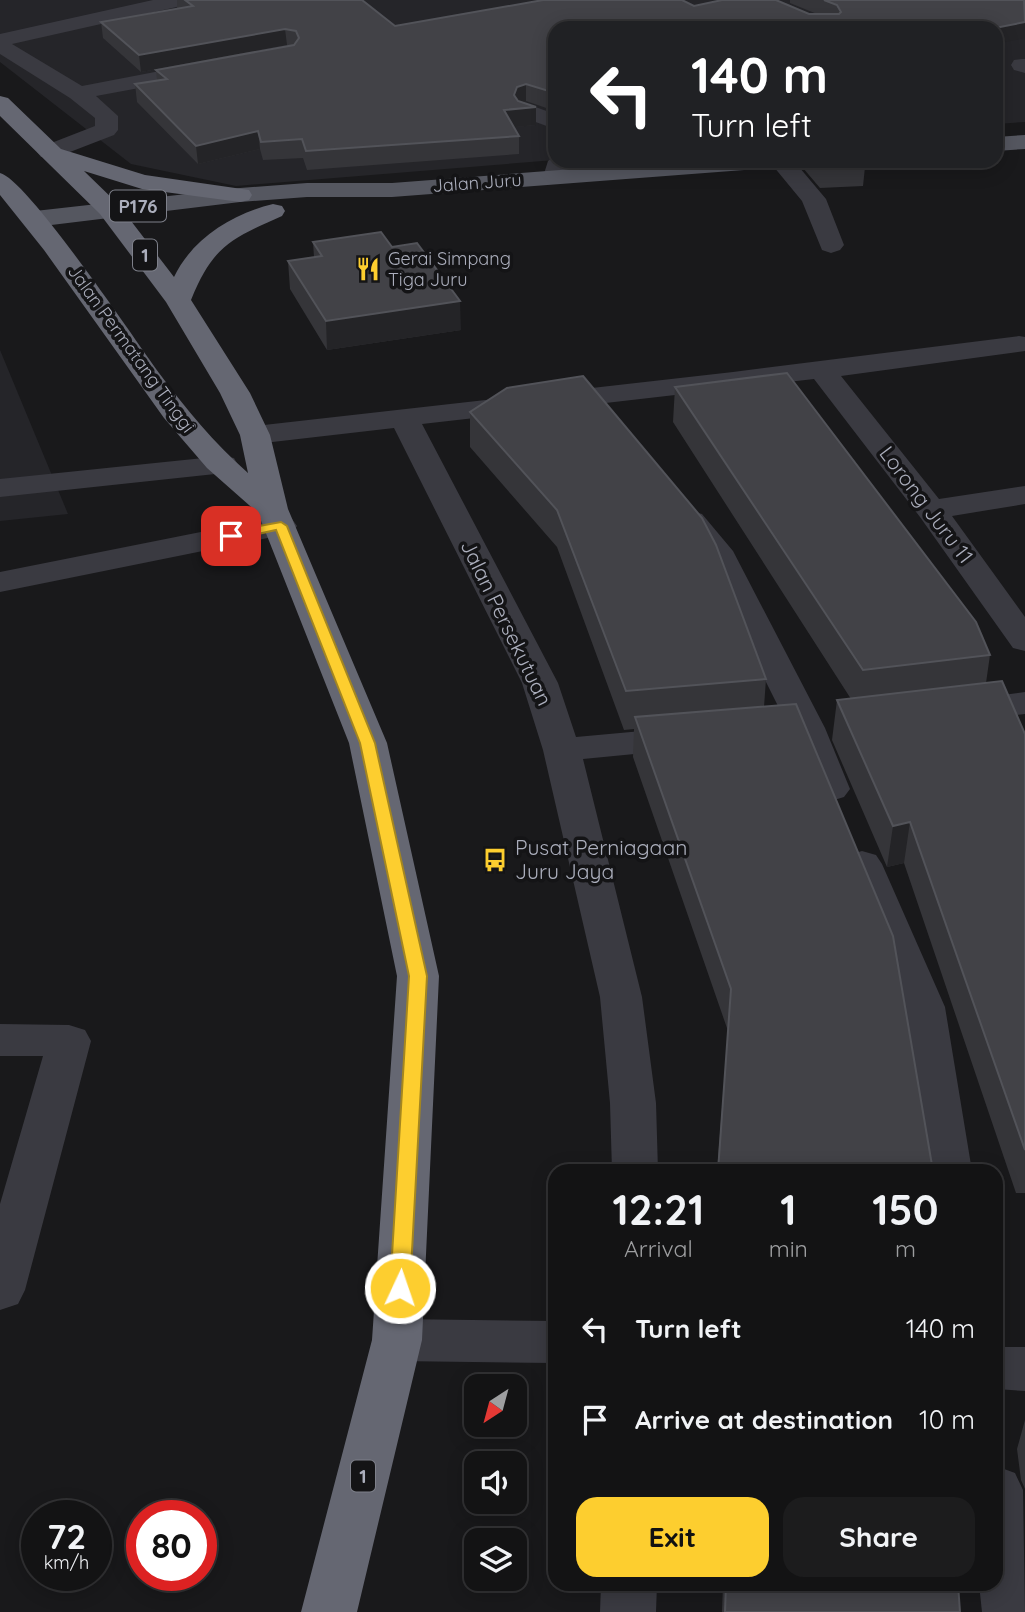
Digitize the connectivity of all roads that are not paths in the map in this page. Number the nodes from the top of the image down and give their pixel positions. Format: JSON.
{"nodes":[{"id":1,"x":181,"y":0,"type":"edge"},
{"id":2,"x":0,"y":40,"type":"edge"},
{"id":3,"x":0,"y":46,"type":"edge"},
{"id":4,"x":33,"y":66,"type":"junction"},
{"id":5,"x":222,"y":66,"type":"edge"},
{"id":6,"x":11,"y":76,"type":"dead end"},
{"id":7,"x":78,"y":93,"type":"junction"},
{"id":8,"x":0,"y":103,"type":"edge"},
{"id":9,"x":527,"y":111,"type":"edge"},
{"id":10,"x":548,"y":119,"type":"edge"},
{"id":11,"x":1025,"y":142,"type":"edge"},
{"id":12,"x":1003,"y":144,"type":"edge"},
{"id":13,"x":49,"y":152,"type":"junction"},
{"id":14,"x":585,"y":168,"type":"edge"},
{"id":15,"x":787,"y":168,"type":"edge"},
{"id":16,"x":558,"y":169,"type":"edge"},
{"id":17,"x":0,"y":180,"type":"edge"},
{"id":18,"x":392,"y":190,"type":"junction"},
{"id":19,"x":240,"y":195,"type":"junction"},
{"id":20,"x":273,"y":211,"type":"junction"},
{"id":21,"x":118,"y":219,"type":"junction"},
{"id":22,"x":44,"y":230,"type":"junction"},
{"id":23,"x":831,"y":245,"type":"dead end"},
{"id":24,"x":178,"y":300,"type":"junction"},
{"id":25,"x":1019,"y":344,"type":"dead end"},
{"id":26,"x":823,"y":372,"type":"junction"},
{"id":27,"x":587,"y":395,"type":"junction"},
{"id":28,"x":403,"y":417,"type":"junction"},
{"id":29,"x":613,"y":427,"type":"edge"},
{"id":30,"x":255,"y":435,"type":"junction"},
{"id":31,"x":223,"y":465,"type":"junction"},
{"id":32,"x":4,"y":479,"type":"edge"},
{"id":33,"x":1025,"y":495,"type":"edge"},
{"id":34,"x":674,"y":499,"type":"edge"},
{"id":35,"x":932,"y":510,"type":"junction"},
{"id":36,"x":276,"y":517,"type":"junction"},
{"id":37,"x":0,"y":582,"type":"edge"},
{"id":38,"x":1025,"y":641,"type":"edge"},
{"id":39,"x":1025,"y":703,"type":"edge"},
{"id":40,"x":930,"y":714,"type":"edge"},
{"id":41,"x":821,"y":726,"type":"junction"},
{"id":42,"x":766,"y":731,"type":"edge"},
{"id":43,"x":725,"y":735,"type":"edge"},
{"id":44,"x":562,"y":750,"type":"junction"},
{"id":45,"x":0,"y":1040,"type":"edge"},
{"id":46,"x":635,"y":1164,"type":"edge"},
{"id":47,"x":948,"y":1164,"type":"edge"},
{"id":48,"x":0,"y":1290,"type":"edge"},
{"id":49,"x":397,"y":1340,"type":"junction"},
{"id":50,"x":548,"y":1342,"type":"edge"},
{"id":51,"x":1003,"y":1368,"type":"edge"},
{"id":52,"x":1025,"y":1369,"type":"edge"},
{"id":53,"x":1003,"y":1551,"type":"edge"},
{"id":54,"x":629,"y":1591,"type":"edge"},
{"id":55,"x":329,"y":1612,"type":"edge"},
{"id":56,"x":628,"y":1612,"type":"edge"},
{"id":57,"x":1010,"y":1612,"type":"edge"}],
"edges":[{"from":1,"to":2,"type":"street"},
{"from":3,"to":4,"type":"street"},
{"from":4,"to":6,"type":"street"},
{"from":4,"to":7,"type":"street"},
{"from":5,"to":7,"type":"street"},
{"from":7,"to":13,"type":"street"},
{"from":8,"to":13,"type":"highway","name":"Jalan Permatang Tinggi","number":"1"},
{"from":9,"to":10,"type":"street"},
{"from":11,"to":12,"type":"main road"},
{"from":13,"to":19,"type":"highway"},
{"from":13,"to":21,"type":"highway","name":"Jalan Permatang Tinggi","number":"1"},
{"from":14,"to":16,"type":"main road","name":"Jalan Juru","number":"P176"},
{"from":15,"to":23,"type":"street"},
{"from":16,"to":18,"type":"main road","name":"Jalan Juru","number":"P176"},
{"from":17,"to":22,"type":"highway","name":"Jalan Permatang Tinggi","number":"1"},
{"from":18,"to":19,"type":"main road","name":"Jalan Juru","number":"P176"},
{"from":18,"to":20,"type":"main road","name":"Jalan Juru","number":"P176"},
{"from":19,"to":21,"type":"main road","name":"Jalan Juru","number":"P176"},
{"from":20,"to":21,"type":"main road","name":"Jalan Juru","number":"P176"},
{"from":20,"to":24,"type":"highway"},
{"from":21,"to":22,"type":"main road","name":"Jalan Juru","number":"P176"},
{"from":21,"to":24,"type":"highway","name":"Jalan Permatang Tinggi","number":"1"},
{"from":22,"to":31,"type":"highway","name":"Jalan Permatang Tinggi","number":"1"},
{"from":24,"to":30,"type":"highway","name":"Jalan Permatang Tinggi","number":"1"},
{"from":25,"to":26,"type":"street"},
{"from":26,"to":27,"type":"street"},
{"from":26,"to":35,"type":"street","name":"Lorong Juru 11"},
{"from":27,"to":28,"type":"street"},
{"from":27,"to":29,"type":"street"},
{"from":28,"to":30,"type":"street"},
{"from":28,"to":44,"type":"street","name":"Jalan Persekutuan"},
{"from":30,"to":36,"type":"highway","name":"Jalan Permatang Tinggi","number":"1"},
{"from":31,"to":32,"type":"street"},
{"from":31,"to":36,"type":"highway","name":"Jalan Permatang Tinggi","number":"1"},
{"from":33,"to":35,"type":"street"},
{"from":34,"to":41,"type":"street"},
{"from":35,"to":38,"type":"street","name":"Lorong Juru 11"},
{"from":36,"to":37,"type":"street"},
{"from":36,"to":49,"type":"highway","name":"Jalan Permatang Tinggi","number":"1"},
{"from":39,"to":40,"type":"street"},
{"from":41,"to":42,"type":"street"},
{"from":41,"to":47,"type":"street"},
{"from":43,"to":44,"type":"street"},
{"from":44,"to":46,"type":"street","name":"Jalan Persekutuan"},
{"from":45,"to":48,"type":"street"},
{"from":49,"to":50,"type":"street"},
{"from":49,"to":55,"type":"highway","name":"Jalan Permatang Tinggi","number":"1"},
{"from":51,"to":52,"type":"street"},
{"from":53,"to":57,"type":"street"},
{"from":54,"to":56,"type":"street"}]}
